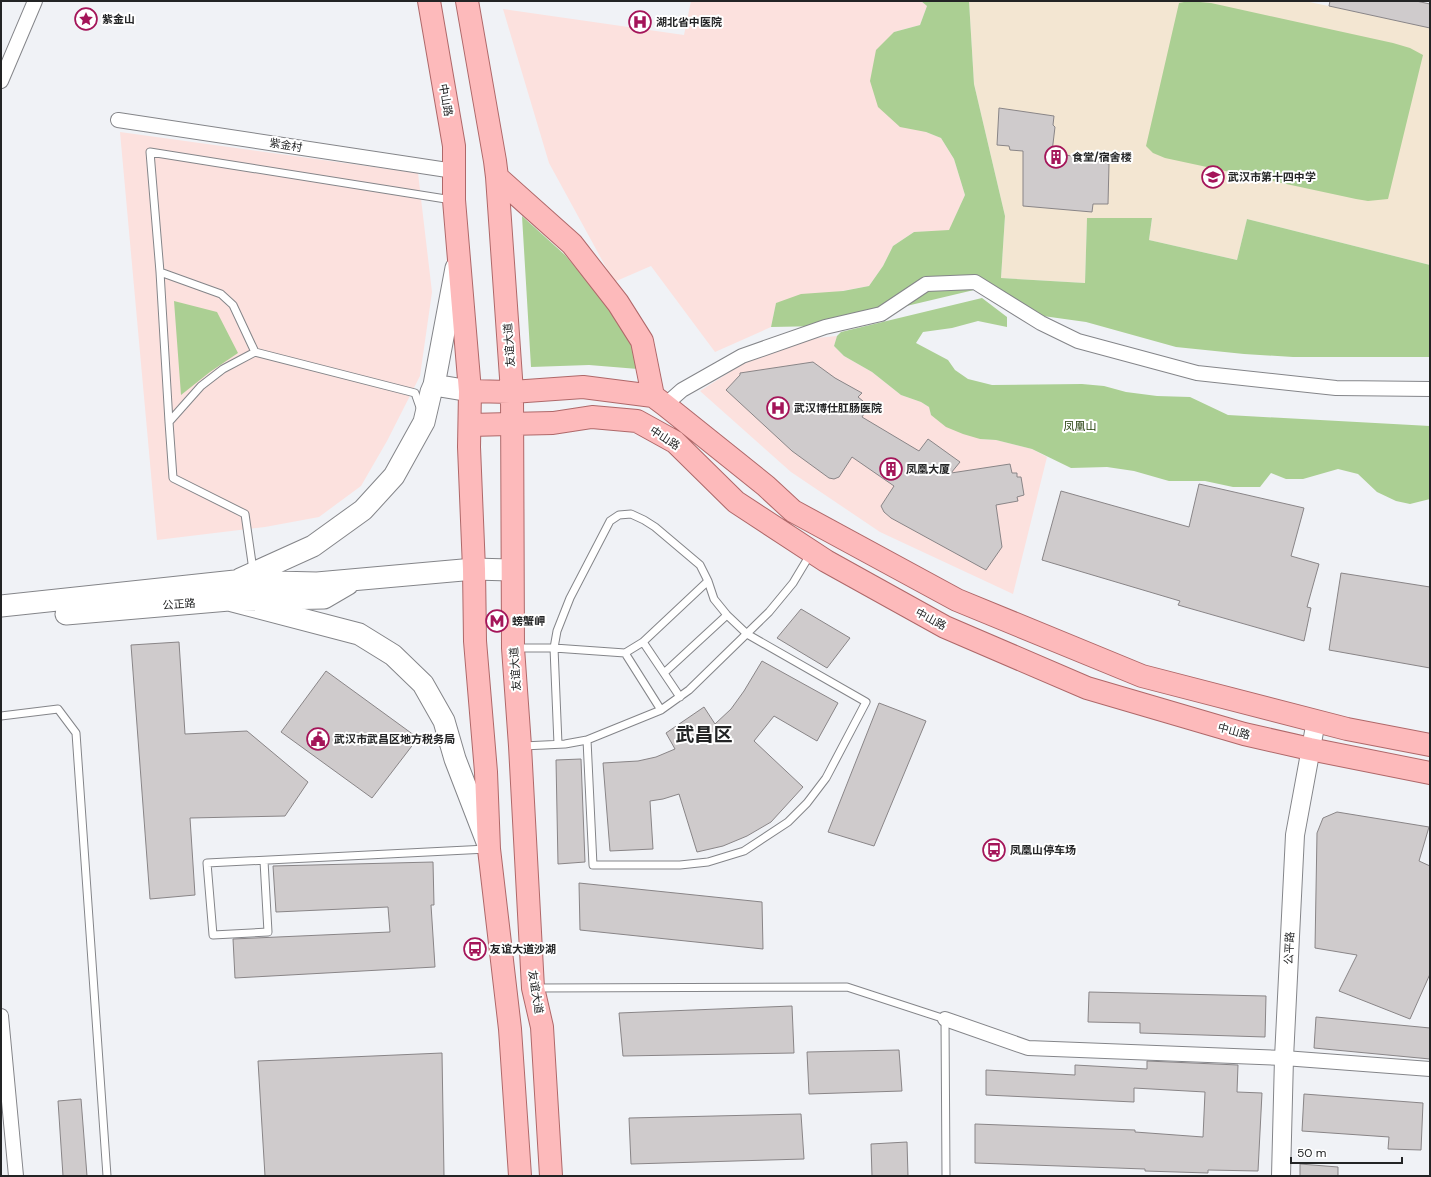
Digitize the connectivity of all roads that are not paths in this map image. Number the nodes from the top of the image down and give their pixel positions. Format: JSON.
{"nodes":[{"id":1,"x":35,"y":1,"type":"edge"},
{"id":2,"x":429,"y":1,"type":"edge"},
{"id":3,"x":467,"y":1,"type":"edge"},
{"id":4,"x":1,"y":81,"type":"edge"},
{"id":5,"x":118,"y":120,"type":"dead end"},
{"id":6,"x":496,"y":169,"type":"junction"},
{"id":7,"x":454,"y":171,"type":"junction"},
{"id":8,"x":454,"y":200,"type":"junction"},
{"id":9,"x":458,"y":255,"type":"junction"},
{"id":10,"x":160,"y":272,"type":"junction"},
{"id":11,"x":255,"y":352,"type":"junction"},
{"id":12,"x":434,"y":385,"type":"junction"},
{"id":13,"x":1430,"y":389,"type":"edge"},
{"id":14,"x":470,"y":390,"type":"junction"},
{"id":15,"x":512,"y":392,"type":"junction"},
{"id":16,"x":659,"y":401,"type":"junction"},
{"id":17,"x":169,"y":422,"type":"junction"},
{"id":18,"x":424,"y":422,"type":"junction"},
{"id":19,"x":470,"y":425,"type":"junction"},
{"id":20,"x":512,"y":425,"type":"junction"},
{"id":21,"x":812,"y":552,"type":"junction"},
{"id":22,"x":474,"y":569,"type":"junction"},
{"id":23,"x":512,"y":570,"type":"junction"},
{"id":24,"x":254,"y":574,"type":"junction"},
{"id":25,"x":708,"y":580,"type":"junction"},
{"id":26,"x":232,"y":591,"type":"junction"},
{"id":27,"x":1,"y":606,"type":"edge"},
{"id":28,"x":727,"y":615,"type":"junction"},
{"id":29,"x":1,"y":621,"type":"edge"},
{"id":30,"x":747,"y":634,"type":"junction"},
{"id":31,"x":643,"y":642,"type":"junction"},
{"id":32,"x":513,"y":648,"type":"junction"},
{"id":33,"x":554,"y":648,"type":"junction"},
{"id":34,"x":625,"y":653,"type":"junction"},
{"id":35,"x":664,"y":673,"type":"junction"},
{"id":36,"x":680,"y":697,"type":"junction"},
{"id":37,"x":661,"y":710,"type":"junction"},
{"id":38,"x":1,"y":716,"type":"edge"},
{"id":39,"x":1316,"y":721,"type":"junction"},
{"id":40,"x":587,"y":740,"type":"junction"},
{"id":41,"x":558,"y":744,"type":"junction"},
{"id":42,"x":1430,"y":745,"type":"edge"},
{"id":43,"x":520,"y":746,"type":"junction"},
{"id":44,"x":1310,"y":749,"type":"junction"},
{"id":45,"x":1430,"y":773,"type":"edge"},
{"id":46,"x":489,"y":849,"type":"junction"},
{"id":47,"x":264,"y":861,"type":"junction"},
{"id":48,"x":533,"y":988,"type":"junction"},
{"id":49,"x":1,"y":1016,"type":"edge"},
{"id":50,"x":944,"y":1019,"type":"junction"},
{"id":51,"x":1284,"y":1058,"type":"junction"},
{"id":52,"x":1430,"y":1069,"type":"edge"},
{"id":53,"x":16,"y":1176,"type":"edge"},
{"id":54,"x":108,"y":1176,"type":"edge"},
{"id":55,"x":520,"y":1176,"type":"edge"},
{"id":56,"x":551,"y":1176,"type":"edge"},
{"id":57,"x":946,"y":1176,"type":"edge"},
{"id":58,"x":1281,"y":1176,"type":"edge"}],
"edges":[{"from":1,"to":4,"type":"street"},
{"from":2,"to":7,"type":"main road","name":"中山路"},
{"from":3,"to":6,"type":"main road"},
{"from":5,"to":7,"type":"street","name":"紫金村"},
{"from":6,"to":15,"type":"main road","name":"友谊大道"},
{"from":6,"to":16,"type":"main road"},
{"from":7,"to":8,"type":"main road","name":"中山路"},
{"from":8,"to":9,"type":"main road"},
{"from":8,"to":10,"type":"lane"},
{"from":9,"to":12,"type":"main road"},
{"from":9,"to":14,"type":"main road"},
{"from":10,"to":11,"type":"lane"},
{"from":10,"to":17,"type":"lane"},
{"from":11,"to":17,"type":"lane"},
{"from":11,"to":18,"type":"lane"},
{"from":12,"to":14,"type":"main road"},
{"from":12,"to":18,"type":"main road"},
{"from":13,"to":16,"type":"street"},
{"from":14,"to":15,"type":"main road"},
{"from":14,"to":19,"type":"main road"},
{"from":15,"to":16,"type":"main road"},
{"from":15,"to":20,"type":"main road","name":"友谊大道"},
{"from":16,"to":39,"type":"main road"},
{"from":17,"to":24,"type":"lane"},
{"from":18,"to":24,"type":"main road"},
{"from":19,"to":20,"type":"main road","name":"中山路"},
{"from":19,"to":22,"type":"main road"},
{"from":20,"to":21,"type":"main road","name":"中山路"},
{"from":20,"to":23,"type":"main road","name":"友谊大道"},
{"from":21,"to":30,"type":"lane"},
{"from":21,"to":44,"type":"main road","name":"中山路"},
{"from":22,"to":23,"type":"main road","name":"公正路"},
{"from":22,"to":26,"type":"main road","name":"公正路"},
{"from":22,"to":46,"type":"main road"},
{"from":23,"to":32,"type":"main road","name":"友谊大道"},
{"from":24,"to":26,"type":"main road"},
{"from":25,"to":28,"type":"lane"},
{"from":25,"to":31,"type":"lane"},
{"from":25,"to":33,"type":"lane"},
{"from":26,"to":27,"type":"main road","name":"公正路"},
{"from":26,"to":29,"type":"main road","name":"公正路"},
{"from":26,"to":46,"type":"main road"},
{"from":28,"to":30,"type":"lane"},
{"from":28,"to":35,"type":"lane"},
{"from":30,"to":36,"type":"lane"},
{"from":30,"to":40,"type":"lane"},
{"from":31,"to":34,"type":"lane"},
{"from":31,"to":35,"type":"lane"},
{"from":32,"to":33,"type":"lane"},
{"from":32,"to":43,"type":"main road","name":"友谊大道"},
{"from":33,"to":34,"type":"lane"},
{"from":33,"to":41,"type":"lane"},
{"from":34,"to":37,"type":"lane"},
{"from":35,"to":36,"type":"lane"},
{"from":36,"to":37,"type":"lane"},
{"from":37,"to":40,"type":"lane"},
{"from":38,"to":54,"type":"lane"},
{"from":39,"to":42,"type":"main road"},
{"from":39,"to":44,"type":"street","name":"公平路"},
{"from":40,"to":41,"type":"lane"},
{"from":41,"to":43,"type":"lane"},
{"from":43,"to":48,"type":"main road","name":"友谊大道"},
{"from":44,"to":45,"type":"main road","name":"中山路"},
{"from":44,"to":51,"type":"street","name":"公平路"},
{"from":46,"to":47,"type":"lane"},
{"from":46,"to":55,"type":"main road"},
{"from":47,"to":47,"type":"lane"},
{"from":48,"to":50,"type":"lane"},
{"from":48,"to":56,"type":"main road","name":"友谊大道"},
{"from":49,"to":53,"type":"street"},
{"from":50,"to":51,"type":"street"},
{"from":50,"to":57,"type":"lane"},
{"from":51,"to":52,"type":"street"},
{"from":51,"to":58,"type":"street","name":"公平路"}]}
